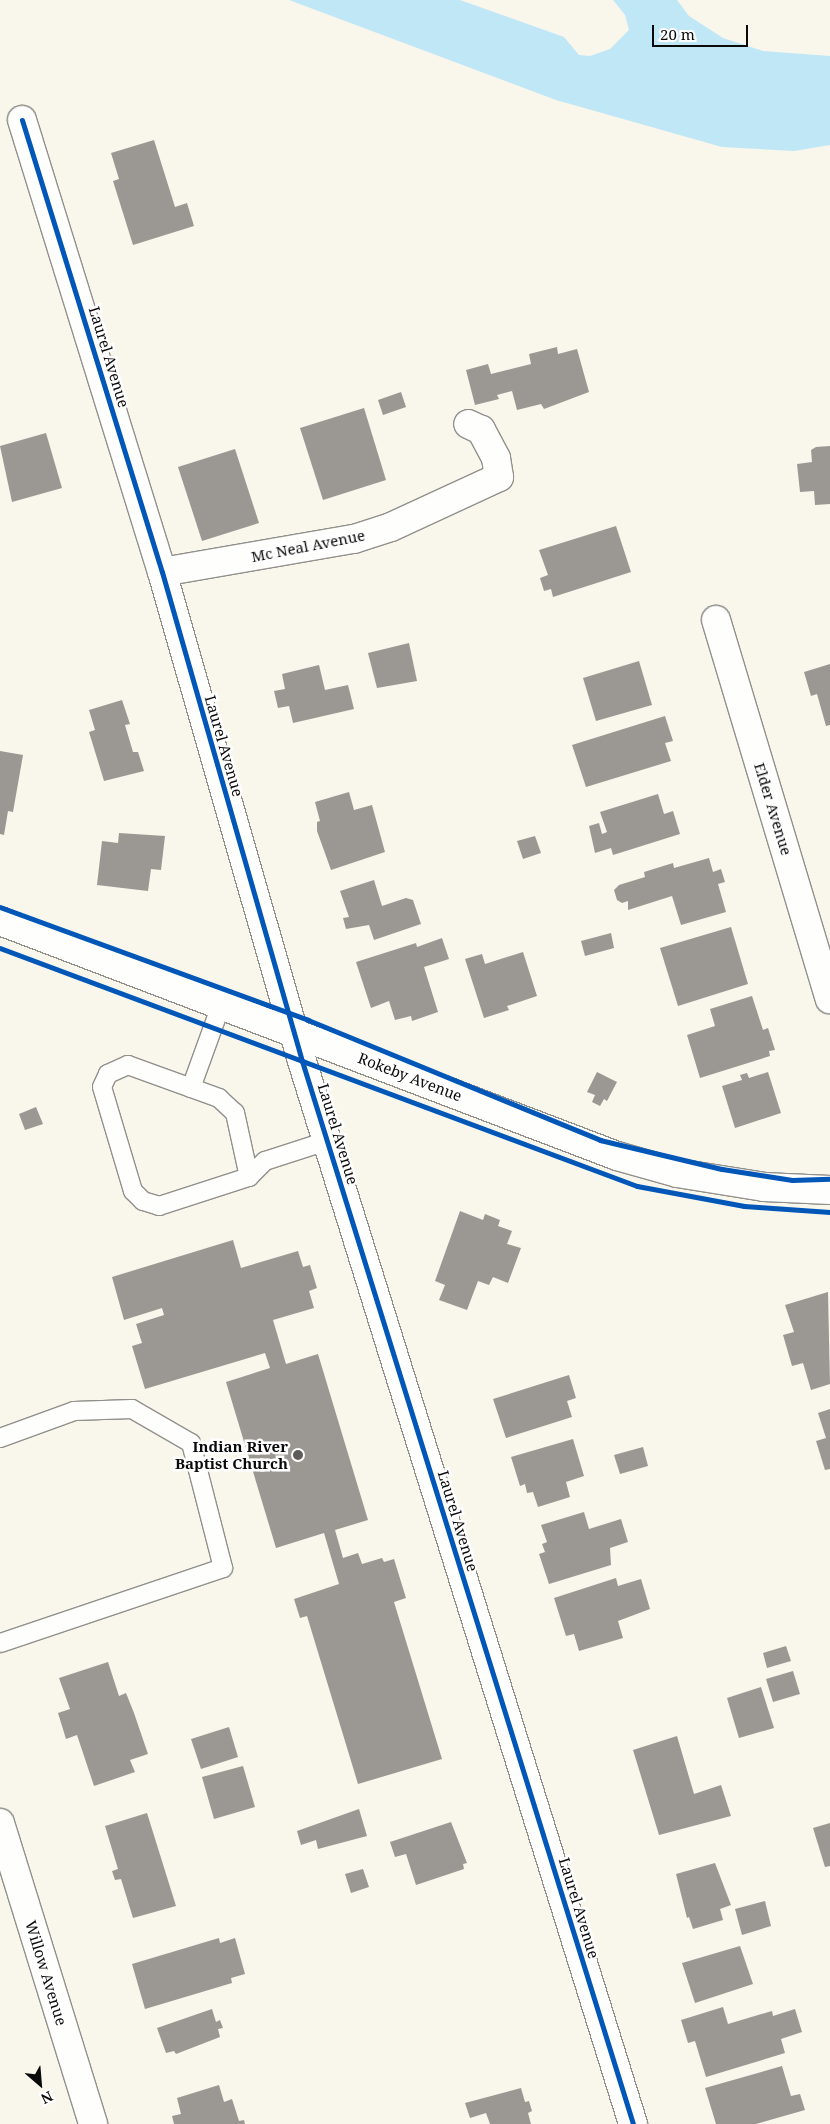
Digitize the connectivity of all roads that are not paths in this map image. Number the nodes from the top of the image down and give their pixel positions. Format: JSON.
{"nodes":[{"id":1,"x":22,"y":120,"type":"dead end"},
{"id":2,"x":468,"y":424,"type":"dead end"},
{"id":3,"x":162,"y":572,"type":"junction"},
{"id":4,"x":716,"y":620,"type":"dead end"},
{"id":5,"x":0,"y":921,"type":"edge"},
{"id":6,"x":830,"y":998,"type":"edge"},
{"id":7,"x":220,"y":1005,"type":"junction"},
{"id":8,"x":293,"y":1033,"type":"junction"},
{"id":9,"x":191,"y":1088,"type":"junction"},
{"id":10,"x":327,"y":1141,"type":"junction"},
{"id":11,"x":249,"y":1177,"type":"junction"},
{"id":12,"x":830,"y":1190,"type":"edge"},
{"id":13,"x":0,"y":1438,"type":"edge"},
{"id":14,"x":0,"y":1643,"type":"edge"},
{"id":15,"x":0,"y":1823,"type":"edge"},
{"id":16,"x":93,"y":2124,"type":"edge"},
{"id":17,"x":633,"y":2124,"type":"edge"}],
"edges":[{"from":1,"to":3,"type":"street","name":"Laurel Avenue"},
{"from":2,"to":3,"type":"street","name":"Mc Neal Avenue"},
{"from":3,"to":8,"type":"street","name":"Laurel Avenue"},
{"from":4,"to":6,"type":"street","name":"Elder Avenue"},
{"from":5,"to":7,"type":"street","name":"Rokeby Avenue"},
{"from":7,"to":8,"type":"street","name":"Rokeby Avenue"},
{"from":7,"to":9,"type":"lane"},
{"from":8,"to":10,"type":"street","name":"Laurel Avenue"},
{"from":8,"to":12,"type":"street","name":"Rokeby Avenue"},
{"from":9,"to":11,"type":"lane"},
{"from":9,"to":11,"type":"lane"},
{"from":10,"to":11,"type":"lane"},
{"from":10,"to":17,"type":"street","name":"Laurel Avenue"},
{"from":13,"to":14,"type":"lane"},
{"from":15,"to":16,"type":"street","name":"Willow Avenue"}]}
